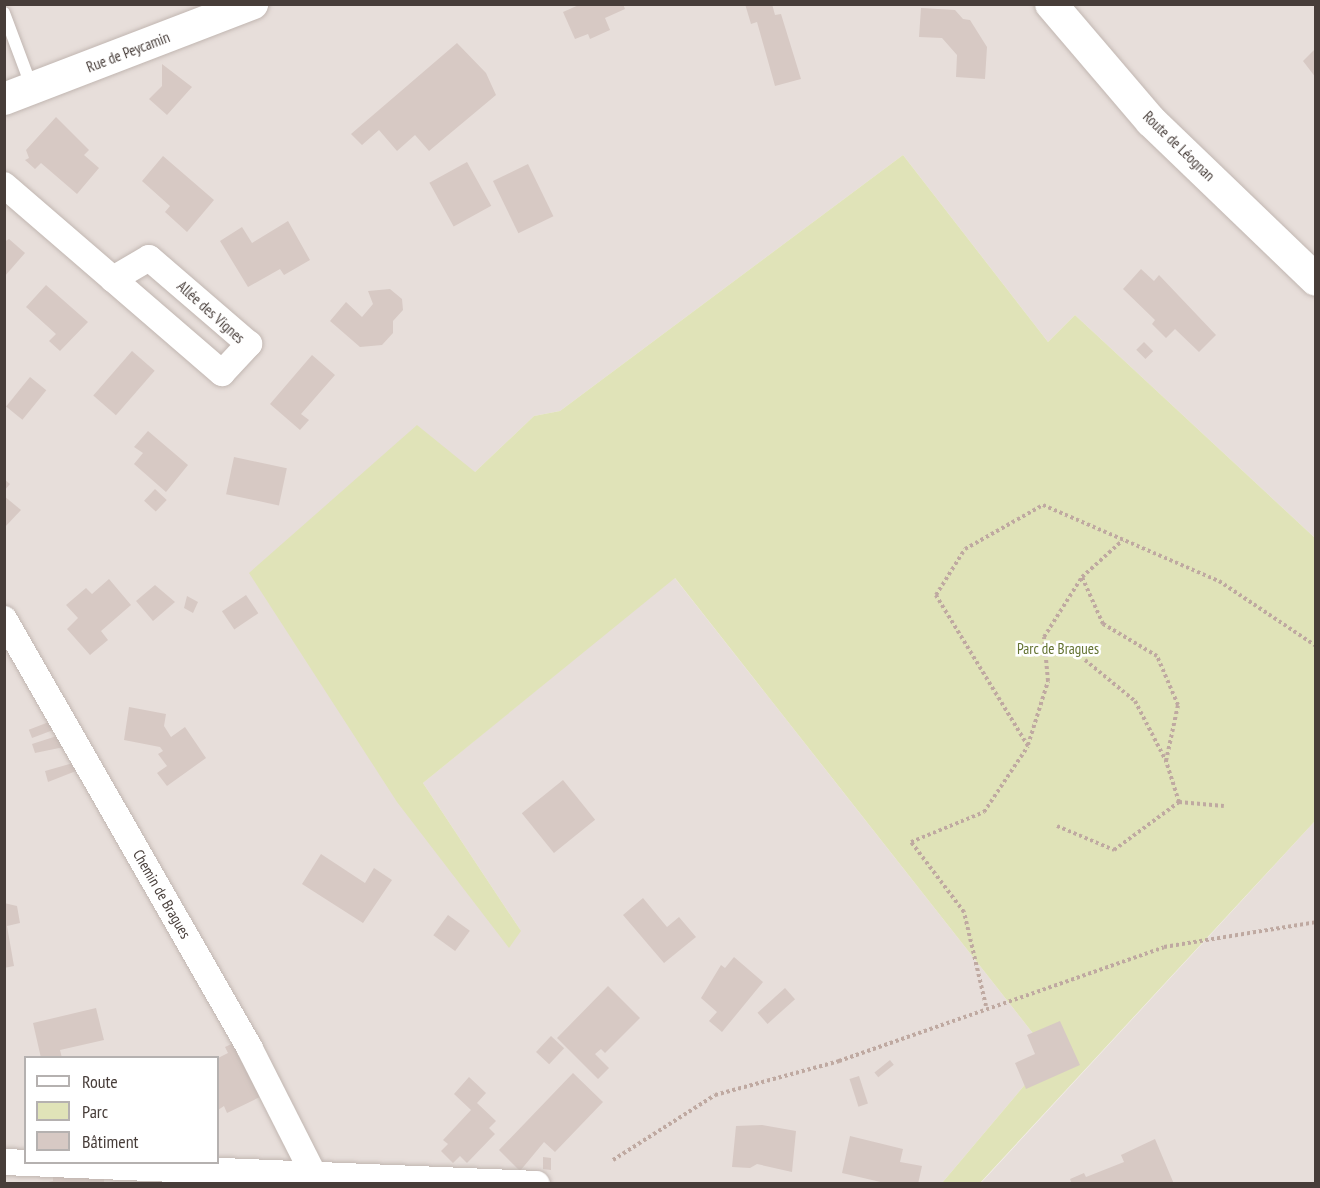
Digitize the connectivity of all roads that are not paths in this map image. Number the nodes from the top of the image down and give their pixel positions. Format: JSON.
{"nodes":[{"id":1,"x":252,"y":4,"type":"edge"},
{"id":2,"x":1051,"y":4,"type":"edge"},
{"id":3,"x":4,"y":13,"type":"edge"},
{"id":4,"x":18,"y":93,"type":"edge"},
{"id":5,"x":4,"y":185,"type":"edge"},
{"id":6,"x":112,"y":279,"type":"junction"},
{"id":7,"x":1316,"y":280,"type":"edge"},
{"id":8,"x":4,"y":619,"type":"edge"},
{"id":9,"x":4,"y":1162,"type":"edge"},
{"id":10,"x":24,"y":1163,"type":"edge"},
{"id":11,"x":60,"y":1164,"type":"edge"},
{"id":12,"x":313,"y":1173,"type":"junction"},
{"id":13,"x":537,"y":1184,"type":"edge"}],
"edges":[{"from":1,"to":4,"type":"street","name":"Rue de Peycamin"},
{"from":2,"to":7,"type":"street","name":"Route de Léognan"},
{"from":3,"to":4,"type":"lane"},
{"from":5,"to":6,"type":"street","name":"Allée des Vignes"},
{"from":6,"to":6,"type":"street","name":"Allée des Vignes"},
{"from":8,"to":12,"type":"street","name":"Chemin de Bragues"},
{"from":9,"to":10,"type":"street"},
{"from":11,"to":12,"type":"street"},
{"from":12,"to":13,"type":"street"}]}
